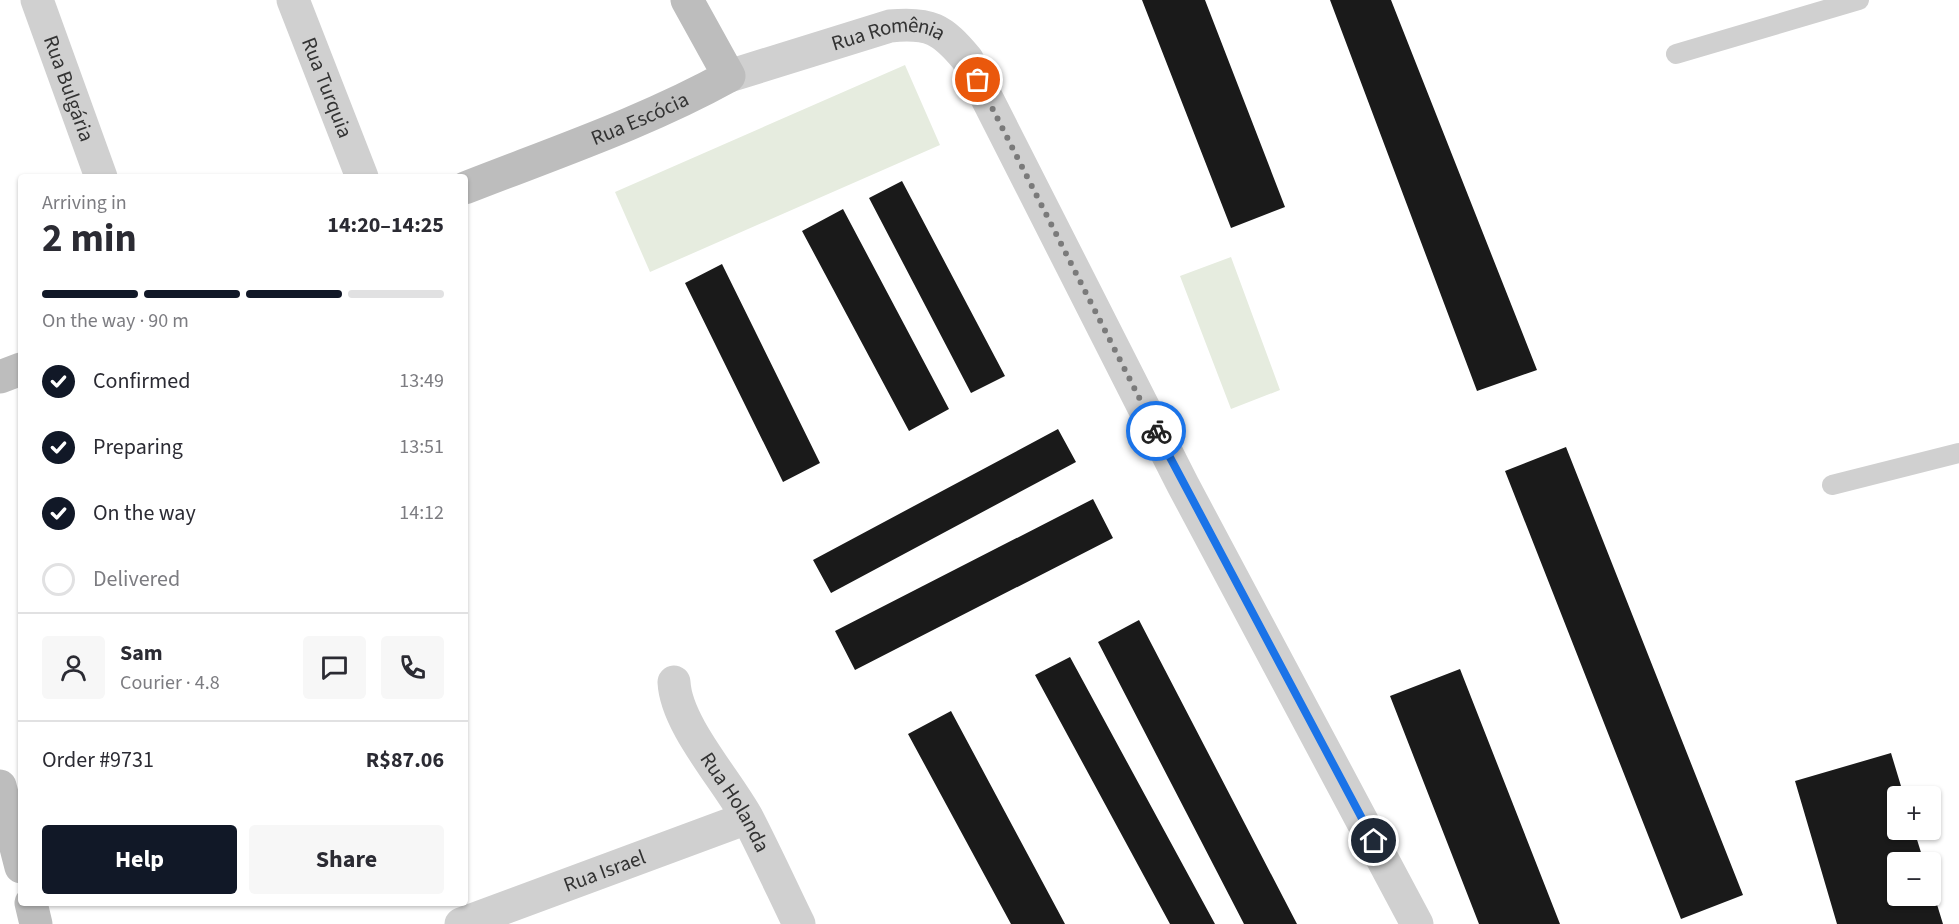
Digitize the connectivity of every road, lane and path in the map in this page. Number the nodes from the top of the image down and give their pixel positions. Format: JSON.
{"nodes":[{"id":1,"x":37,"y":0,"type":"edge"},
{"id":2,"x":293,"y":0,"type":"edge"},
{"id":3,"x":687,"y":0,"type":"edge"},
{"id":4,"x":1858,"y":0,"type":"edge"},
{"id":5,"x":1676,"y":54,"type":"dead end"},
{"id":6,"x":729,"y":76,"type":"junction"},
{"id":7,"x":100,"y":174,"type":"edge"},
{"id":8,"x":361,"y":174,"type":"edge"},
{"id":9,"x":468,"y":187,"type":"edge"},
{"id":10,"x":18,"y":370,"type":"edge"},
{"id":11,"x":0,"y":377,"type":"edge"},
{"id":12,"x":1959,"y":453,"type":"edge"},
{"id":13,"x":1832,"y":485,"type":"dead end"},
{"id":14,"x":674,"y":682,"type":"dead end"},
{"id":15,"x":0,"y":786,"type":"edge"},
{"id":16,"x":747,"y":818,"type":"junction"},
{"id":17,"x":18,"y":855,"type":"edge"},
{"id":18,"x":32,"y":906,"type":"edge"},
{"id":19,"x":36,"y":924,"type":"edge"},
{"id":20,"x":461,"y":924,"type":"edge"},
{"id":21,"x":799,"y":924,"type":"edge"},
{"id":22,"x":1417,"y":924,"type":"edge"}],
"edges":[{"from":1,"to":7,"type":"street","name":"Rua Bulgária"},
{"from":2,"to":8,"type":"street","name":"Rua Turquia"},
{"from":3,"to":6,"type":"street"},
{"from":4,"to":5,"type":"lane"},
{"from":6,"to":9,"type":"street","name":"Rua Escócia"},
{"from":6,"to":22,"type":"street","name":"Rua Romênia"},
{"from":10,"to":11,"type":"street"},
{"from":12,"to":13,"type":"lane"},
{"from":14,"to":16,"type":"street","name":"Rua Holanda"},
{"from":15,"to":17,"type":"street"},
{"from":16,"to":20,"type":"street","name":"Rua Israel"},
{"from":16,"to":21,"type":"street","name":"Rua Holanda"},
{"from":18,"to":19,"type":"street"}]}
